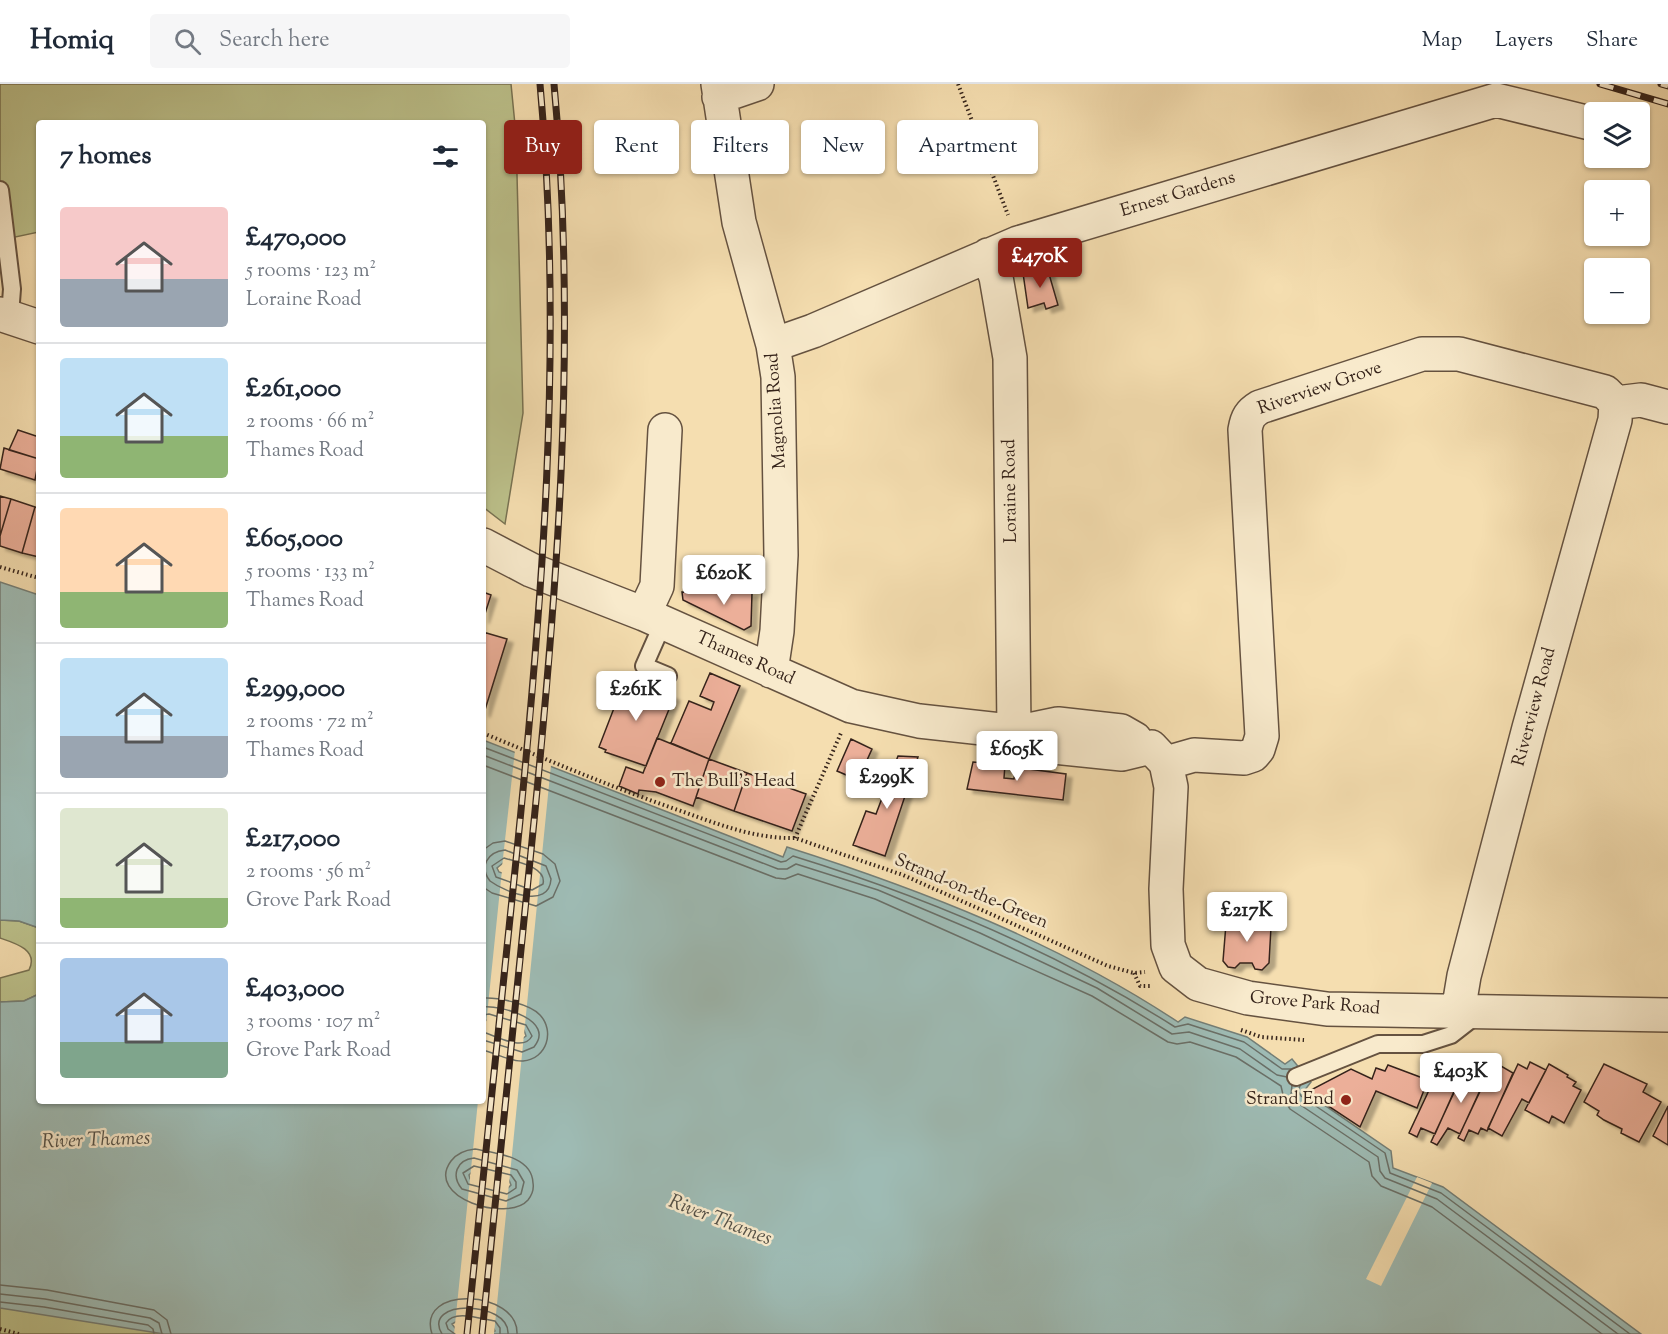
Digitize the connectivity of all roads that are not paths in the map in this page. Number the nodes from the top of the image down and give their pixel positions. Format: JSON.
{"nodes":[{"id":1,"x":758,"y":84,"type":"edge"},
{"id":2,"x":718,"y":91,"type":"edge"},
{"id":3,"x":1584,"y":122,"type":"edge"},
{"id":4,"x":0,"y":190,"type":"edge"},
{"id":5,"x":988,"y":255,"type":"junction"},
{"id":6,"x":16,"y":318,"type":"edge"},
{"id":7,"x":773,"y":345,"type":"junction"},
{"id":8,"x":1616,"y":403,"type":"junction"},
{"id":9,"x":1668,"y":407,"type":"edge"},
{"id":10,"x":665,"y":430,"type":"dead end"},
{"id":11,"x":486,"y":547,"type":"edge"},
{"id":12,"x":653,"y":618,"type":"junction"},
{"id":13,"x":771,"y":671,"type":"junction"},
{"id":14,"x":668,"y":676,"type":"dead end"},
{"id":15,"x":1017,"y":731,"type":"junction"},
{"id":16,"x":1158,"y":755,"type":"junction"},
{"id":17,"x":1469,"y":1012,"type":"junction"},
{"id":18,"x":1668,"y":1015,"type":"edge"},
{"id":19,"x":1296,"y":1077,"type":"dead end"}],
"edges":[{"from":1,"to":2,"type":"street"},
{"from":2,"to":7,"type":"street","name":"Magnolia Road"},
{"from":3,"to":5,"type":"street","name":"Ernest Gardens"},
{"from":4,"to":6,"type":"lane"},
{"from":5,"to":7,"type":"street","name":"Ernest Gardens"},
{"from":5,"to":15,"type":"street","name":"Loraine Road"},
{"from":7,"to":13,"type":"street","name":"Magnolia Road"},
{"from":8,"to":9,"type":"street"},
{"from":8,"to":16,"type":"street","name":"Riverview Grove"},
{"from":8,"to":17,"type":"street","name":"Riverview Road"},
{"from":10,"to":12,"type":"street"},
{"from":11,"to":12,"type":"street","name":"Thames Road"},
{"from":12,"to":13,"type":"street","name":"Thames Road"},
{"from":12,"to":14,"type":"lane"},
{"from":13,"to":15,"type":"street","name":"Thames Road"},
{"from":15,"to":16,"type":"street","name":"Thames Road"},
{"from":16,"to":17,"type":"street","name":"Grove Park Road"},
{"from":17,"to":18,"type":"street","name":"Grove Park Road"},
{"from":17,"to":19,"type":"lane"}]}
